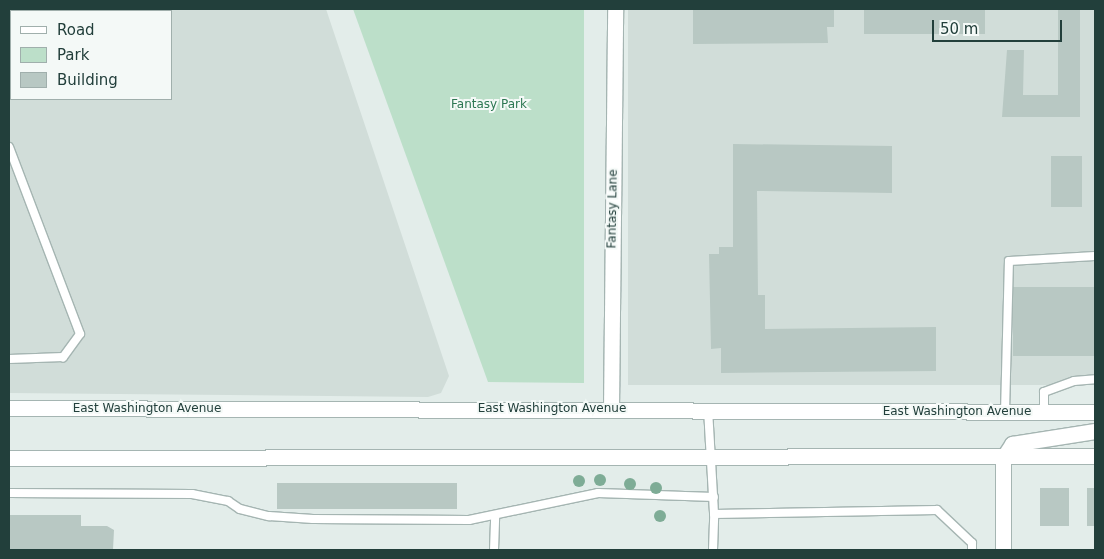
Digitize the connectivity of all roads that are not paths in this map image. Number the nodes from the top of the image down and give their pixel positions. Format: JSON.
{"nodes":[{"id":1,"x":615,"y":9,"type":"edge"},
{"id":2,"x":9,"y":146,"type":"edge"},
{"id":3,"x":1095,"y":256,"type":"edge"},
{"id":4,"x":9,"y":359,"type":"edge"},
{"id":5,"x":1095,"y":380,"type":"edge"},
{"id":6,"x":9,"y":408,"type":"edge"},
{"id":7,"x":611,"y":408,"type":"junction"},
{"id":8,"x":708,"y":409,"type":"junction"},
{"id":9,"x":1004,"y":412,"type":"junction"},
{"id":10,"x":1044,"y":412,"type":"junction"},
{"id":11,"x":1095,"y":412,"type":"edge"},
{"id":12,"x":1095,"y":430,"type":"edge"},
{"id":13,"x":1095,"y":456,"type":"edge"},
{"id":14,"x":9,"y":458,"type":"edge"},
{"id":15,"x":714,"y":458,"type":"junction"},
{"id":16,"x":1003,"y":458,"type":"junction"},
{"id":17,"x":9,"y":493,"type":"edge"},
{"id":18,"x":714,"y":497,"type":"junction"},
{"id":19,"x":714,"y":514,"type":"junction"},
{"id":20,"x":495,"y":516,"type":"junction"},
{"id":21,"x":494,"y":550,"type":"edge"},
{"id":22,"x":713,"y":550,"type":"edge"},
{"id":23,"x":972,"y":550,"type":"edge"},
{"id":24,"x":1003,"y":550,"type":"edge"}],
"edges":[{"from":1,"to":7,"type":"main road","name":"Fantasy Lane"},
{"from":2,"to":4,"type":"lane"},
{"from":3,"to":9,"type":"lane"},
{"from":5,"to":10,"type":"lane"},
{"from":6,"to":7,"type":"main road","name":"East Washington Avenue"},
{"from":7,"to":8,"type":"main road","name":"East Washington Avenue"},
{"from":8,"to":9,"type":"main road","name":"East Washington Avenue"},
{"from":8,"to":15,"type":"lane"},
{"from":9,"to":10,"type":"main road","name":"East Washington Avenue"},
{"from":10,"to":11,"type":"main road","name":"East Washington Avenue"},
{"from":12,"to":16,"type":"main road"},
{"from":13,"to":16,"type":"main road"},
{"from":14,"to":15,"type":"main road"},
{"from":15,"to":16,"type":"main road"},
{"from":15,"to":18,"type":"lane"},
{"from":16,"to":24,"type":"main road"},
{"from":17,"to":20,"type":"lane"},
{"from":18,"to":19,"type":"lane"},
{"from":18,"to":20,"type":"lane"},
{"from":19,"to":22,"type":"lane"},
{"from":19,"to":23,"type":"lane"},
{"from":20,"to":21,"type":"lane"}]}
